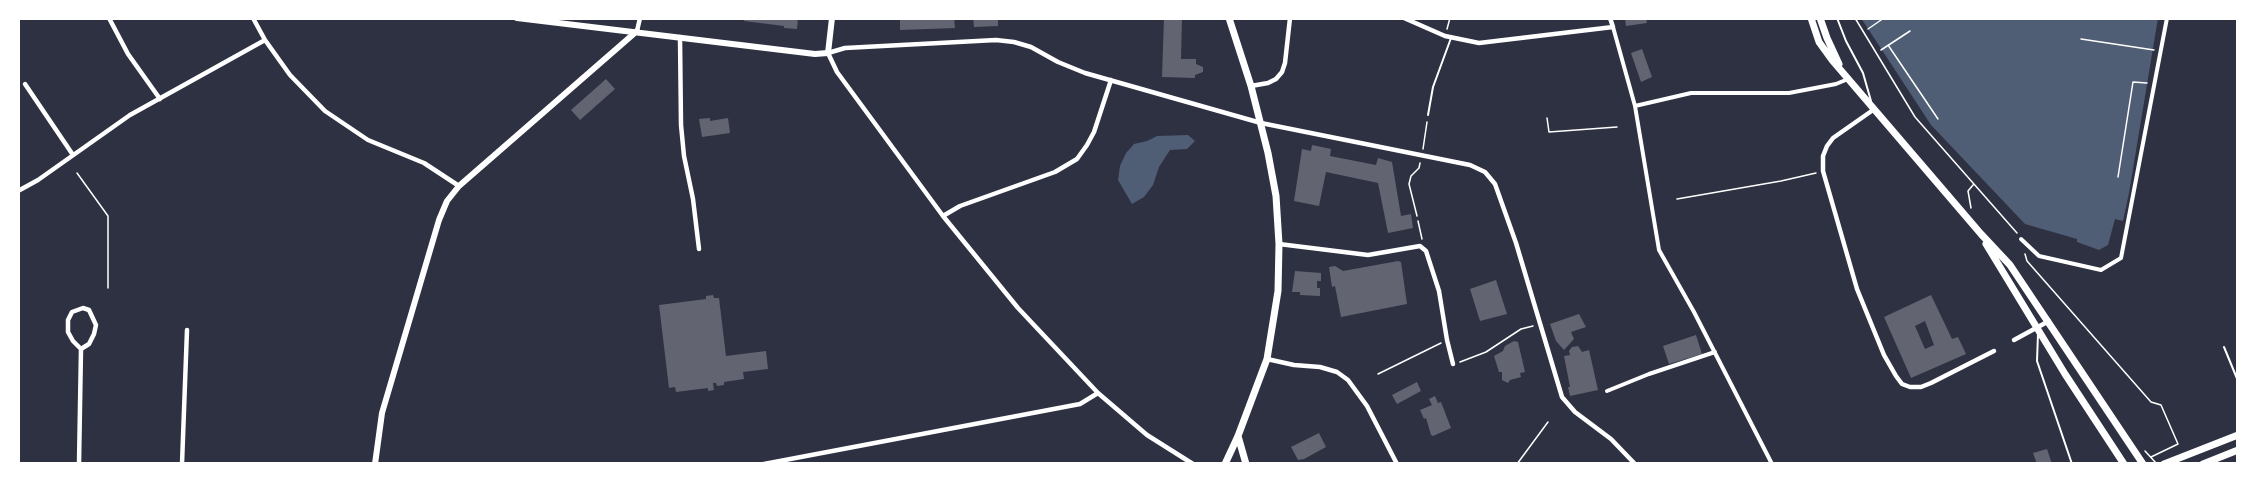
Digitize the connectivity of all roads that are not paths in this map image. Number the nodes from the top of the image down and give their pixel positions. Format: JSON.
{"nodes":[{"id":1,"x":109,"y":18,"type":"edge"},
{"id":2,"x":253,"y":18,"type":"edge"},
{"id":3,"x":517,"y":18,"type":"edge"},
{"id":4,"x":640,"y":18,"type":"edge"},
{"id":5,"x":832,"y":18,"type":"edge"},
{"id":6,"x":1229,"y":18,"type":"edge"},
{"id":7,"x":1290,"y":18,"type":"edge"},
{"id":8,"x":1404,"y":18,"type":"edge"},
{"id":9,"x":1610,"y":18,"type":"edge"},
{"id":10,"x":1811,"y":18,"type":"edge"},
{"id":11,"x":1820,"y":18,"type":"edge"},
{"id":12,"x":1837,"y":18,"type":"edge"},
{"id":13,"x":2167,"y":18,"type":"edge"},
{"id":14,"x":1613,"y":27,"type":"junction"},
{"id":15,"x":637,"y":31,"type":"junction"},
{"id":16,"x":680,"y":37,"type":"junction"},
{"id":17,"x":1448,"y":37,"type":"junction"},
{"id":18,"x":266,"y":40,"type":"junction"},
{"id":19,"x":828,"y":53,"type":"junction"},
{"id":20,"x":1848,"y":79,"type":"junction"},
{"id":21,"x":1111,"y":80,"type":"junction"},
{"id":22,"x":25,"y":84,"type":"dead end"},
{"id":23,"x":1251,"y":86,"type":"junction"},
{"id":24,"x":160,"y":99,"type":"junction"},
{"id":25,"x":1635,"y":106,"type":"junction"},
{"id":26,"x":1873,"y":110,"type":"junction"},
{"id":27,"x":1428,"y":115,"type":"road end"},
{"id":28,"x":1261,"y":123,"type":"junction"},
{"id":29,"x":73,"y":155,"type":"junction"},
{"id":30,"x":459,"y":186,"type":"junction"},
{"id":31,"x":18,"y":191,"type":"edge"},
{"id":32,"x":943,"y":216,"type":"junction"},
{"id":33,"x":1981,"y":234,"type":"junction"},
{"id":34,"x":2021,"y":239,"type":"road end"},
{"id":35,"x":1280,"y":244,"type":"junction"},
{"id":36,"x":699,"y":249,"type":"dead end"},
{"id":37,"x":2049,"y":321,"type":"junction"},
{"id":38,"x":2038,"y":328,"type":"junction"},
{"id":39,"x":187,"y":330,"type":"dead end"},
{"id":40,"x":2014,"y":340,"type":"dead end"},
{"id":41,"x":2224,"y":347,"type":"dead end"},
{"id":42,"x":81,"y":349,"type":"junction"},
{"id":43,"x":1994,"y":351,"type":"dead end"},
{"id":44,"x":1715,"y":352,"type":"junction"},
{"id":45,"x":1267,"y":359,"type":"junction"},
{"id":46,"x":1454,"y":364,"type":"road end"},
{"id":47,"x":2238,"y":381,"type":"edge"},
{"id":48,"x":1607,"y":391,"type":"dead end"},
{"id":49,"x":1098,"y":393,"type":"junction"},
{"id":50,"x":2238,"y":435,"type":"edge"},
{"id":51,"x":1238,"y":436,"type":"junction"},
{"id":52,"x":2238,"y":450,"type":"edge"},
{"id":53,"x":79,"y":464,"type":"edge"},
{"id":54,"x":182,"y":464,"type":"edge"},
{"id":55,"x":375,"y":464,"type":"edge"},
{"id":56,"x":764,"y":464,"type":"edge"},
{"id":57,"x":1193,"y":464,"type":"edge"},
{"id":58,"x":1225,"y":464,"type":"edge"},
{"id":59,"x":1246,"y":464,"type":"edge"},
{"id":60,"x":1397,"y":464,"type":"edge"},
{"id":61,"x":1635,"y":464,"type":"edge"},
{"id":62,"x":1772,"y":464,"type":"edge"},
{"id":63,"x":2073,"y":464,"type":"edge"},
{"id":64,"x":2124,"y":464,"type":"edge"},
{"id":65,"x":2143,"y":464,"type":"edge"},
{"id":66,"x":2164,"y":464,"type":"edge"},
{"id":67,"x":2204,"y":464,"type":"edge"}],
"edges":[{"from":1,"to":24,"type":"street"},
{"from":2,"to":18,"type":"street"},
{"from":3,"to":15,"type":"street"},
{"from":4,"to":15,"type":"street"},
{"from":5,"to":19,"type":"street"},
{"from":6,"to":23,"type":"main road"},
{"from":7,"to":23,"type":"street"},
{"from":8,"to":17,"type":"street"},
{"from":9,"to":14,"type":"street"},
{"from":10,"to":20,"type":"main road"},
{"from":11,"to":20,"type":"main road"},
{"from":12,"to":26,"type":"lane"},
{"from":13,"to":34,"type":"street"},
{"from":14,"to":17,"type":"street"},
{"from":14,"to":25,"type":"street"},
{"from":15,"to":16,"type":"street"},
{"from":15,"to":30,"type":"street"},
{"from":16,"to":19,"type":"street"},
{"from":16,"to":36,"type":"street"},
{"from":17,"to":27,"type":"lane"},
{"from":18,"to":24,"type":"street"},
{"from":18,"to":30,"type":"street"},
{"from":19,"to":21,"type":"street"},
{"from":19,"to":32,"type":"street"},
{"from":20,"to":25,"type":"street"},
{"from":20,"to":26,"type":"main road"},
{"from":21,"to":28,"type":"street"},
{"from":21,"to":32,"type":"street"},
{"from":22,"to":29,"type":"street"},
{"from":23,"to":28,"type":"main road"},
{"from":24,"to":29,"type":"street"},
{"from":25,"to":44,"type":"street"},
{"from":26,"to":33,"type":"main road"},
{"from":26,"to":43,"type":"street"},
{"from":28,"to":35,"type":"main road"},
{"from":28,"to":61,"type":"street"},
{"from":29,"to":31,"type":"street"},
{"from":30,"to":55,"type":"street"},
{"from":32,"to":49,"type":"street"},
{"from":33,"to":37,"type":"main road"},
{"from":33,"to":38,"type":"main road"},
{"from":35,"to":45,"type":"main road"},
{"from":35,"to":46,"type":"street"},
{"from":37,"to":38,"type":"street"},
{"from":37,"to":65,"type":"main road"},
{"from":38,"to":40,"type":"street"},
{"from":38,"to":63,"type":"lane"},
{"from":38,"to":64,"type":"main road"},
{"from":39,"to":54,"type":"street"},
{"from":41,"to":47,"type":"lane"},
{"from":42,"to":42,"type":"street"},
{"from":42,"to":53,"type":"street"},
{"from":44,"to":48,"type":"street"},
{"from":44,"to":62,"type":"street"},
{"from":45,"to":51,"type":"main road"},
{"from":45,"to":60,"type":"street"},
{"from":49,"to":56,"type":"street"},
{"from":49,"to":57,"type":"street"},
{"from":50,"to":66,"type":"main road"},
{"from":51,"to":58,"type":"main road"},
{"from":51,"to":59,"type":"main road"},
{"from":52,"to":67,"type":"main road"}]}
